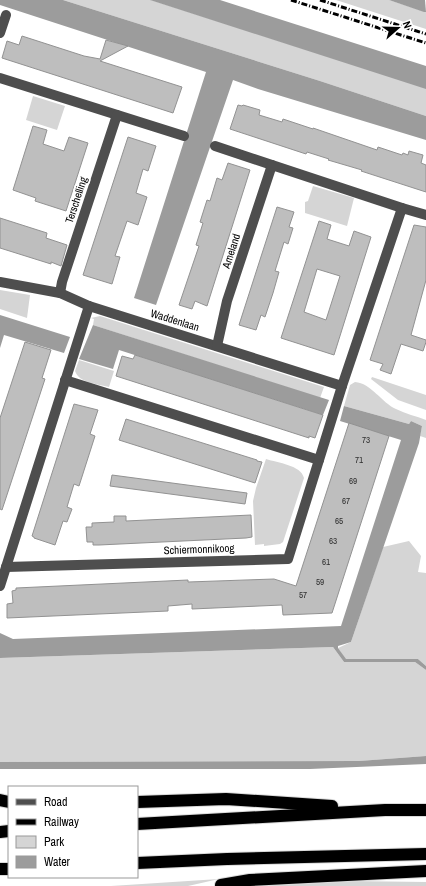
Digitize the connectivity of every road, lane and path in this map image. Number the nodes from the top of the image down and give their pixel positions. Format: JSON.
{"nodes":[{"id":1,"x":6,"y":15,"type":"dead end"},
{"id":2,"x":0,"y":33,"type":"edge"},
{"id":3,"x":0,"y":78,"type":"edge"},
{"id":4,"x":117,"y":115,"type":"junction"},
{"id":5,"x":184,"y":136,"type":"dead end"},
{"id":6,"x":216,"y":146,"type":"dead end"},
{"id":7,"x":272,"y":165,"type":"junction"},
{"id":8,"x":402,"y":208,"type":"junction"},
{"id":9,"x":426,"y":215,"type":"edge"},
{"id":10,"x":0,"y":282,"type":"edge"},
{"id":11,"x":60,"y":293,"type":"junction"},
{"id":12,"x":89,"y":306,"type":"junction"},
{"id":13,"x":217,"y":346,"type":"junction"},
{"id":14,"x":65,"y":380,"type":"junction"},
{"id":15,"x":342,"y":386,"type":"junction"},
{"id":16,"x":319,"y":460,"type":"junction"},
{"id":17,"x":6,"y":567,"type":"junction"},
{"id":18,"x":0,"y":586,"type":"edge"},
{"id":19,"x":138,"y":802,"type":"edge"},
{"id":20,"x":385,"y":810,"type":"junction"},
{"id":21,"x":426,"y":810,"type":"edge"},
{"id":22,"x":138,"y":824,"type":"edge"},
{"id":23,"x":426,"y":854,"type":"edge"},
{"id":24,"x":138,"y":863,"type":"edge"},
{"id":25,"x":426,"y":871,"type":"edge"},
{"id":26,"x":221,"y":885,"type":"dead end"}],
"edges":[{"from":1,"to":2,"type":"street"},
{"from":3,"to":4,"type":"street"},
{"from":4,"to":5,"type":"street"},
{"from":4,"to":11,"type":"street","name":"Terschelling"},
{"from":6,"to":7,"type":"street"},
{"from":7,"to":8,"type":"street"},
{"from":7,"to":13,"type":"street","name":"Ameland"},
{"from":8,"to":9,"type":"street"},
{"from":8,"to":15,"type":"street"},
{"from":10,"to":11,"type":"street","name":"Waddenlaan"},
{"from":11,"to":12,"type":"street","name":"Waddenlaan"},
{"from":12,"to":13,"type":"street","name":"Waddenlaan"},
{"from":12,"to":14,"type":"street"},
{"from":13,"to":15,"type":"street","name":"Waddenlaan"},
{"from":14,"to":16,"type":"street"},
{"from":14,"to":17,"type":"street"},
{"from":15,"to":16,"type":"street","name":"Schiermonnikoog"},
{"from":16,"to":17,"type":"street","name":"Schiermonnikoog"},
{"from":17,"to":18,"type":"street"},
{"from":19,"to":20,"type":"highway"},
{"from":20,"to":21,"type":"highway"},
{"from":20,"to":22,"type":"highway"},
{"from":23,"to":24,"type":"highway"},
{"from":25,"to":26,"type":"highway"}]}
